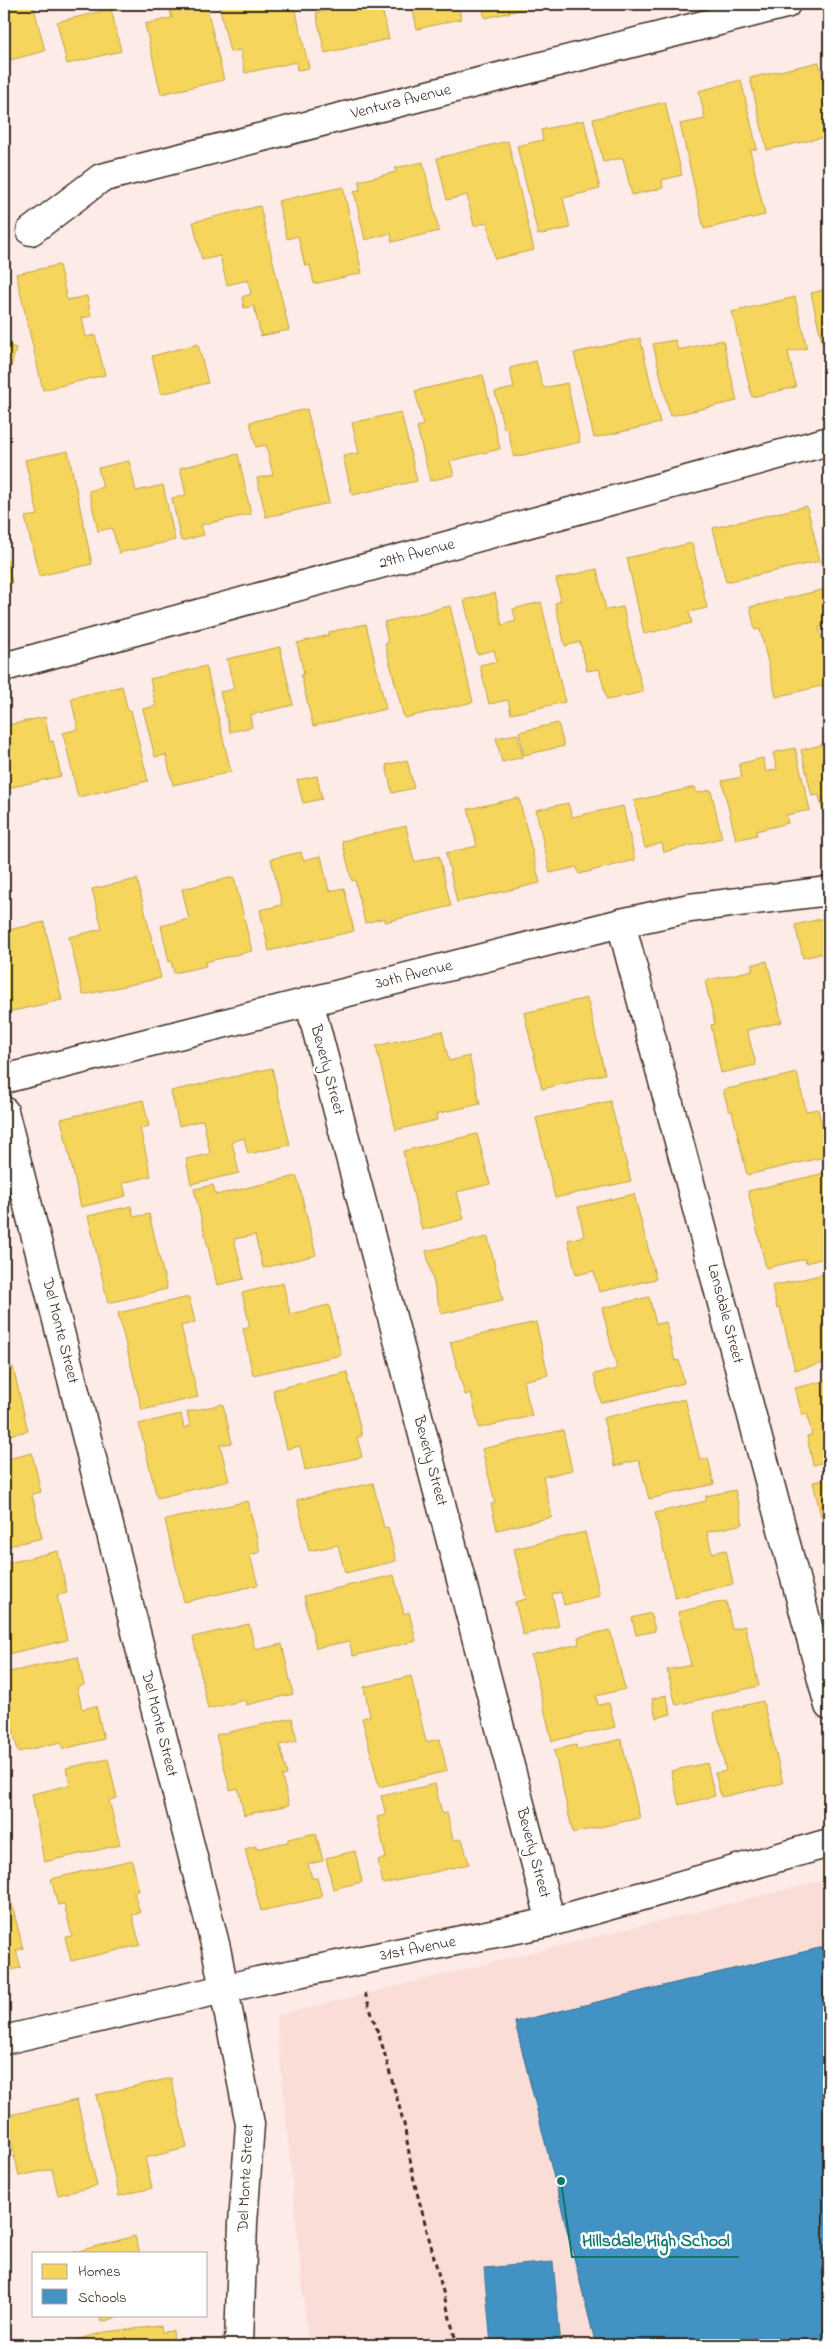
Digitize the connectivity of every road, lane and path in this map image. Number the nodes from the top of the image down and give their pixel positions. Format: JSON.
{"nodes":[{"id":1,"x":786,"y":4,"type":"edge"},
{"id":2,"x":31,"y":231,"type":"dead end"},
{"id":3,"x":829,"y":442,"type":"edge"},
{"id":4,"x":4,"y":667,"type":"edge"},
{"id":5,"x":829,"y":891,"type":"edge"},
{"id":6,"x":622,"y":923,"type":"junction"},
{"id":7,"x":309,"y":1001,"type":"junction"},
{"id":8,"x":4,"y":1079,"type":"edge"},
{"id":9,"x":4,"y":1111,"type":"edge"},
{"id":10,"x":829,"y":1706,"type":"edge"},
{"id":11,"x":829,"y":1843,"type":"edge"},
{"id":12,"x":551,"y":1922,"type":"junction"},
{"id":13,"x":363,"y":1986,"type":"dead end"},
{"id":14,"x":225,"y":1988,"type":"junction"},
{"id":15,"x":4,"y":2040,"type":"edge"},
{"id":16,"x":239,"y":2345,"type":"edge"},
{"id":17,"x":457,"y":2345,"type":"edge"}],
"edges":[{"from":1,"to":2,"type":"street","name":"Ventura Avenue"},
{"from":3,"to":4,"type":"street","name":"29th Avenue"},
{"from":5,"to":6,"type":"street","name":"30th Avenue"},
{"from":6,"to":7,"type":"street","name":"30th Avenue"},
{"from":6,"to":10,"type":"street","name":"Lansdale Street"},
{"from":7,"to":8,"type":"street","name":"30th Avenue"},
{"from":7,"to":12,"type":"street","name":"Beverly Street"},
{"from":9,"to":14,"type":"street","name":"Del Monte Street"},
{"from":11,"to":12,"type":"street","name":"31st Avenue"},
{"from":12,"to":14,"type":"street","name":"31st Avenue"},
{"from":13,"to":17,"type":"path"},
{"from":14,"to":15,"type":"street","name":"31st Avenue"},
{"from":14,"to":16,"type":"street","name":"Del Monte Street"}]}
